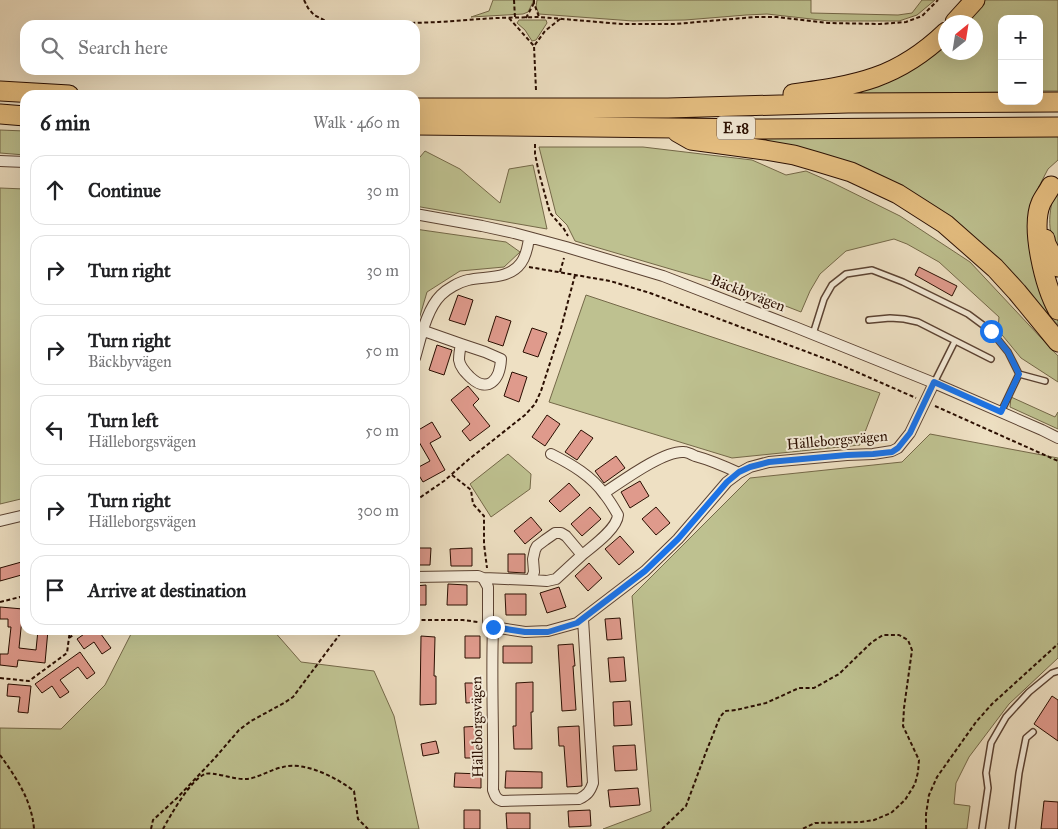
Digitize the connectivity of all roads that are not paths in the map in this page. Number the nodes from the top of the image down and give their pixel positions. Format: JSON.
{"nodes":[{"id":1,"x":975,"y":0,"type":"edge"},
{"id":2,"x":961,"y":15,"type":"edge"},
{"id":3,"x":938,"y":39,"type":"edge"},
{"id":4,"x":0,"y":91,"type":"edge"},
{"id":5,"x":20,"y":92,"type":"edge"},
{"id":6,"x":1058,"y":102,"type":"edge"},
{"id":7,"x":748,"y":106,"type":"junction"},
{"id":8,"x":420,"y":108,"type":"edge"},
{"id":9,"x":0,"y":114,"type":"edge"},
{"id":10,"x":20,"y":116,"type":"edge"},
{"id":11,"x":420,"y":125,"type":"edge"},
{"id":12,"x":1058,"y":126,"type":"edge"},
{"id":13,"x":671,"y":128,"type":"junction"},
{"id":14,"x":0,"y":161,"type":"edge"},
{"id":15,"x":20,"y":162,"type":"edge"},
{"id":16,"x":1054,"y":181,"type":"edge"},
{"id":17,"x":420,"y":215,"type":"edge"},
{"id":18,"x":529,"y":238,"type":"junction"},
{"id":19,"x":1058,"y":267,"type":"edge"},
{"id":20,"x":1058,"y":310,"type":"edge"},
{"id":21,"x":869,"y":320,"type":"dead end"},
{"id":22,"x":424,"y":330,"type":"junction"},
{"id":23,"x":813,"y":334,"type":"junction"},
{"id":24,"x":955,"y":341,"type":"junction"},
{"id":25,"x":420,"y":342,"type":"edge"},
{"id":26,"x":1058,"y":342,"type":"edge"},
{"id":27,"x":461,"y":344,"type":"junction"},
{"id":28,"x":991,"y":359,"type":"dead end"},
{"id":29,"x":1019,"y":374,"type":"junction"},
{"id":30,"x":1044,"y":381,"type":"dead end"},
{"id":31,"x":934,"y":382,"type":"junction"},
{"id":32,"x":1001,"y":412,"type":"junction"},
{"id":33,"x":1058,"y":438,"type":"edge"},
{"id":34,"x":551,"y":454,"type":"dead end"},
{"id":35,"x":739,"y":472,"type":"junction"},
{"id":36,"x":604,"y":493,"type":"junction"},
{"id":37,"x":20,"y":516,"type":"edge"},
{"id":38,"x":0,"y":521,"type":"edge"},
{"id":39,"x":582,"y":555,"type":"junction"},
{"id":40,"x":420,"y":577,"type":"edge"},
{"id":41,"x":482,"y":578,"type":"junction"},
{"id":42,"x":531,"y":580,"type":"junction"},
{"id":43,"x":583,"y":619,"type":"junction"},
{"id":44,"x":490,"y":624,"type":"junction"},
{"id":45,"x":1058,"y":671,"type":"edge"},
{"id":46,"x":1033,"y":732,"type":"dead end"},
{"id":47,"x":982,"y":829,"type":"edge"},
{"id":48,"x":1012,"y":829,"type":"edge"}],
"edges":[{"from":1,"to":2,"type":"highway"},
{"from":3,"to":7,"type":"highway","number":"E 18"},
{"from":4,"to":5,"type":"highway"},
{"from":6,"to":7,"type":"highway","number":"E 18"},
{"from":7,"to":8,"type":"highway","number":"E 18"},
{"from":9,"to":10,"type":"highway"},
{"from":11,"to":13,"type":"highway","number":"E 18"},
{"from":12,"to":13,"type":"highway","number":"E 18"},
{"from":13,"to":26,"type":"highway","number":"E 18"},
{"from":14,"to":15,"type":"street"},
{"from":16,"to":19,"type":"highway"},
{"from":16,"to":20,"type":"highway"},
{"from":17,"to":18,"type":"street","name":"Bäckbyvägen"},
{"from":18,"to":22,"type":"street"},
{"from":18,"to":23,"type":"street","name":"Bäckbyvägen"},
{"from":21,"to":24,"type":"lane"},
{"from":22,"to":25,"type":"street"},
{"from":22,"to":27,"type":"street"},
{"from":23,"to":29,"type":"lane"},
{"from":23,"to":31,"type":"street","name":"Bäckbyvägen"},
{"from":24,"to":28,"type":"lane"},
{"from":24,"to":31,"type":"lane"},
{"from":27,"to":27,"type":"street"},
{"from":29,"to":30,"type":"lane"},
{"from":29,"to":32,"type":"lane"},
{"from":31,"to":32,"type":"street","name":"Bäckbyvägen"},
{"from":31,"to":35,"type":"street","name":"Hälleborgsvägen"},
{"from":32,"to":33,"type":"street","name":"Bäckbyvägen"},
{"from":34,"to":36,"type":"street"},
{"from":35,"to":36,"type":"street"},
{"from":35,"to":43,"type":"street","name":"Hälleborgsvägen"},
{"from":36,"to":39,"type":"street"},
{"from":37,"to":38,"type":"street"},
{"from":39,"to":42,"type":"street"},
{"from":39,"to":42,"type":"street"},
{"from":40,"to":41,"type":"street"},
{"from":41,"to":42,"type":"street"},
{"from":41,"to":44,"type":"street"},
{"from":43,"to":44,"type":"street","name":"Hälleborgsvägen"},
{"from":43,"to":44,"type":"street","name":"Hälleborgsvägen"},
{"from":45,"to":47,"type":"lane"},
{"from":46,"to":48,"type":"lane"}]}
